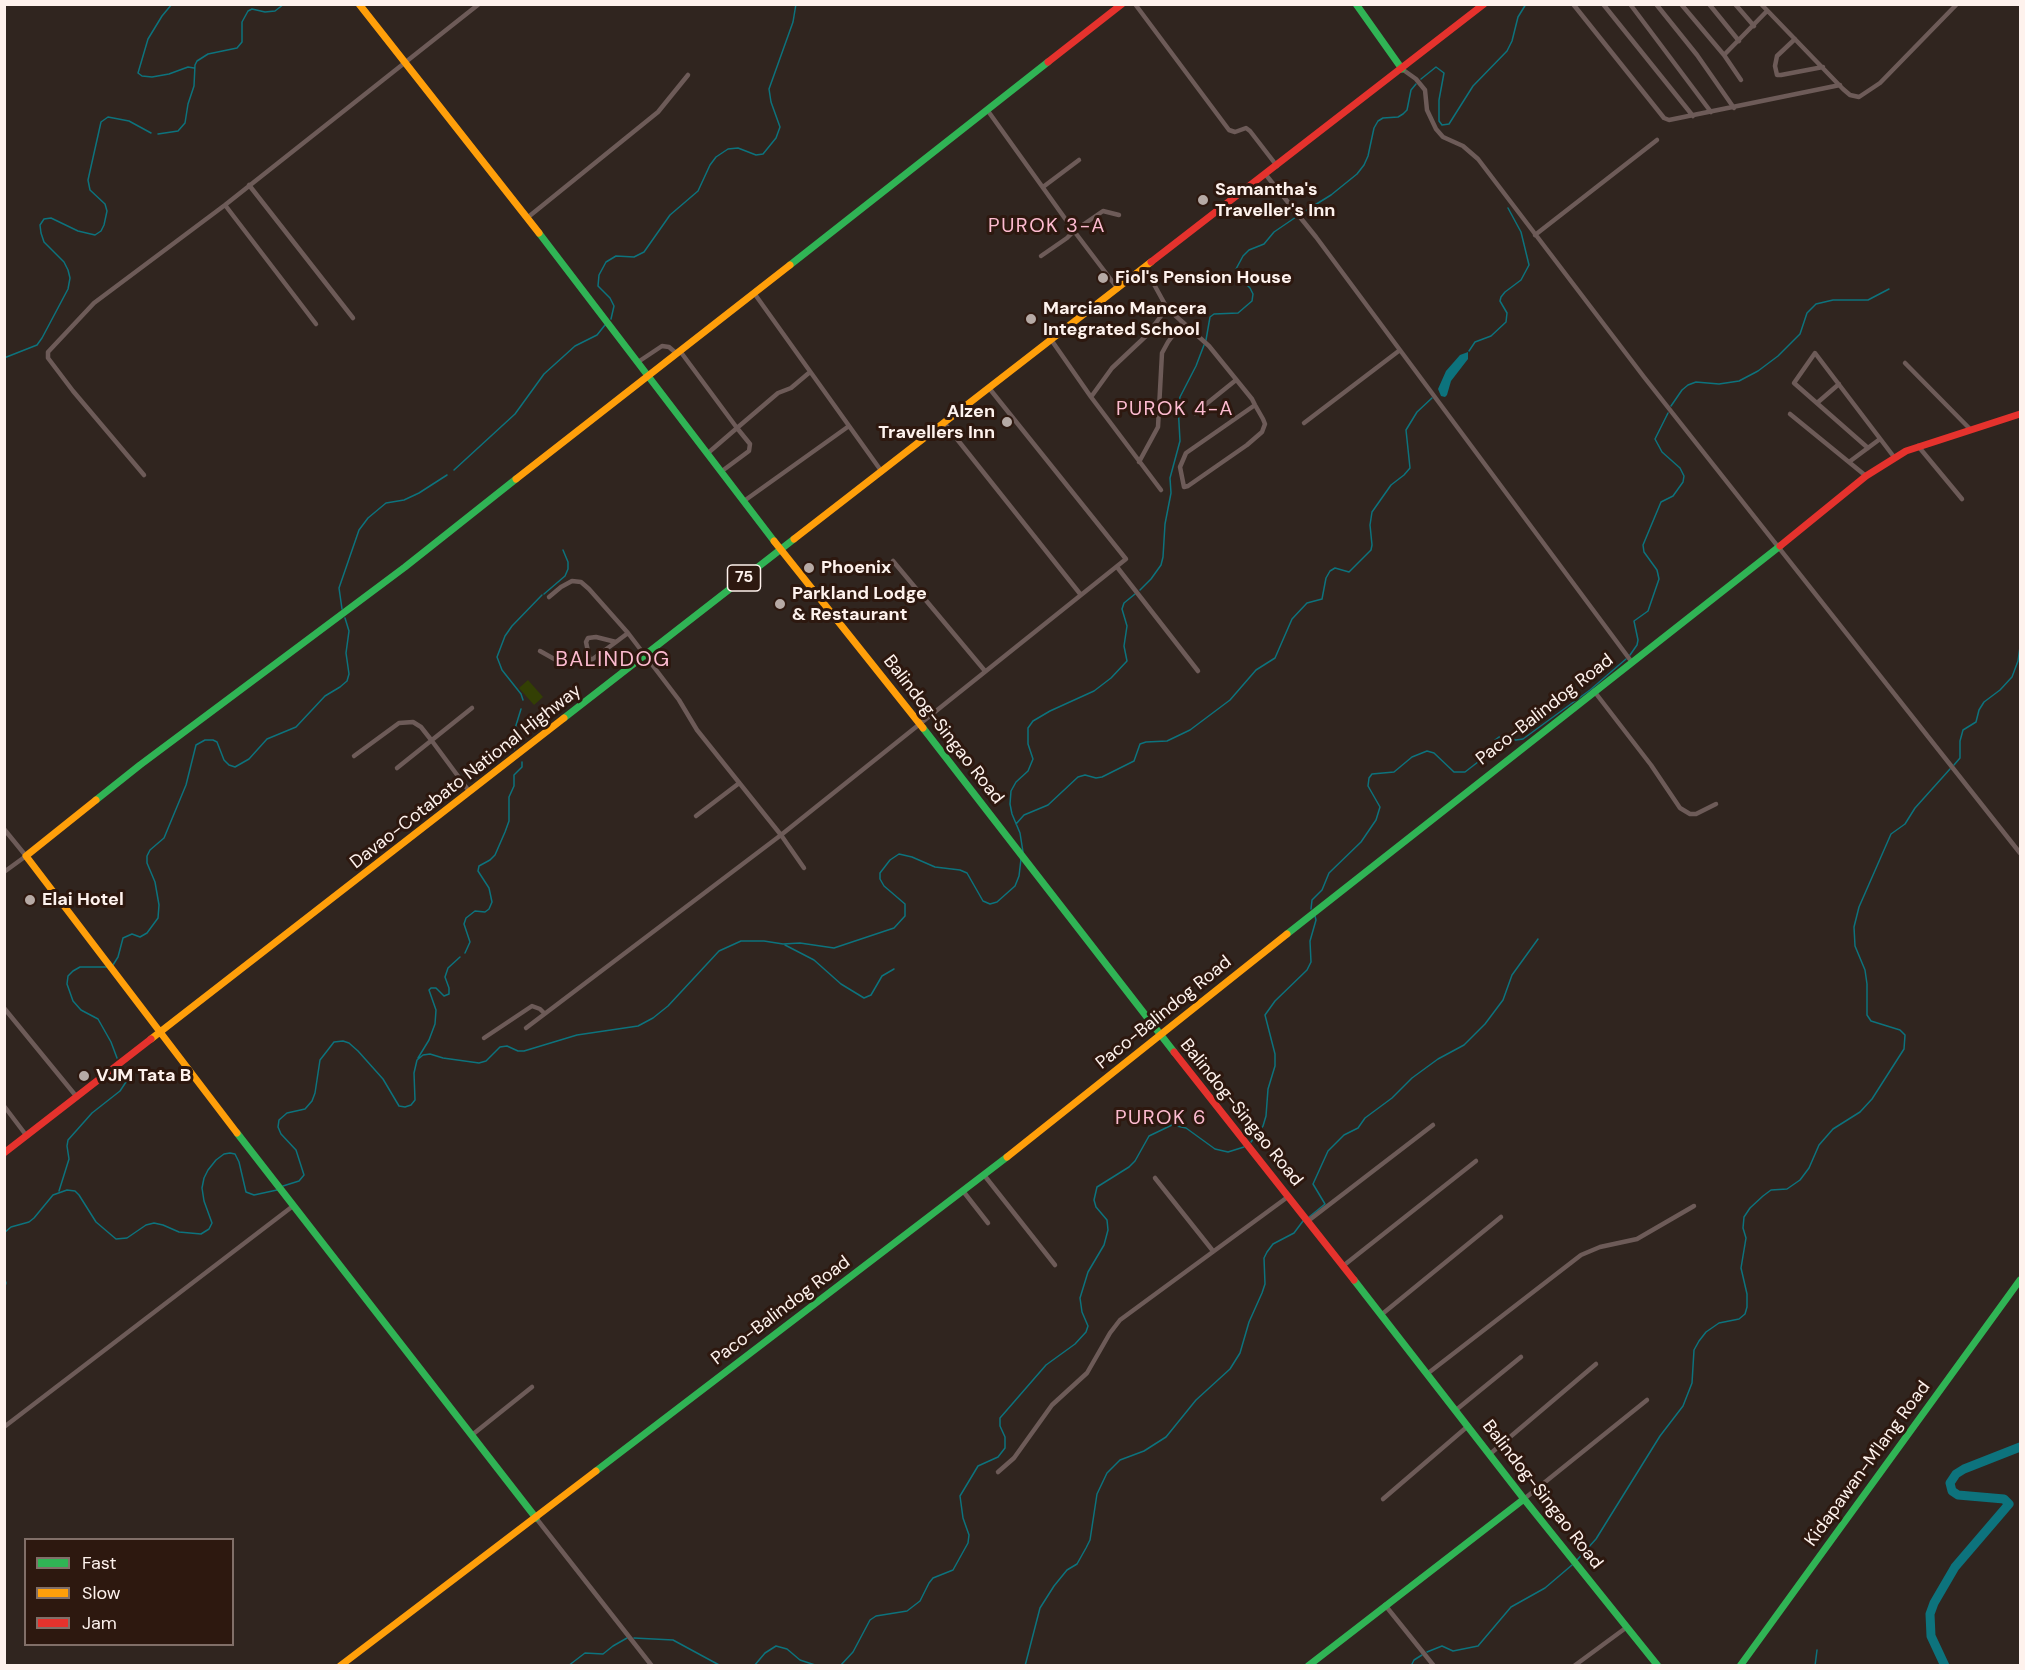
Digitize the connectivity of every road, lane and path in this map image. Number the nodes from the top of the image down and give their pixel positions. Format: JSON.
{"nodes":[{"id":1,"x":359,"y":4,"type":"edge"},
{"id":2,"x":479,"y":4,"type":"edge"},
{"id":3,"x":1122,"y":4,"type":"edge"},
{"id":4,"x":1135,"y":4,"type":"edge"},
{"id":5,"x":1356,"y":4,"type":"edge"},
{"id":6,"x":1485,"y":4,"type":"edge"},
{"id":7,"x":1574,"y":4,"type":"edge"},
{"id":8,"x":1603,"y":4,"type":"edge"},
{"id":9,"x":1630,"y":4,"type":"edge"},
{"id":10,"x":1656,"y":4,"type":"edge"},
{"id":11,"x":1682,"y":4,"type":"edge"},
{"id":12,"x":1709,"y":4,"type":"edge"},
{"id":13,"x":1735,"y":4,"type":"edge"},
{"id":14,"x":1761,"y":4,"type":"edge"},
{"id":15,"x":1957,"y":4,"type":"edge"},
{"id":16,"x":1767,"y":11,"type":"junction"},
{"id":17,"x":1754,"y":26,"type":"junction"},
{"id":18,"x":1795,"y":39,"type":"junction"},
{"id":19,"x":1739,"y":41,"type":"junction"},
{"id":20,"x":1724,"y":55,"type":"junction"},
{"id":21,"x":404,"y":64,"type":"junction"},
{"id":22,"x":1823,"y":67,"type":"junction"},
{"id":23,"x":1402,"y":69,"type":"junction"},
{"id":24,"x":688,"y":75,"type":"dead end"},
{"id":25,"x":1741,"y":80,"type":"dead end"},
{"id":26,"x":1840,"y":85,"type":"junction"},
{"id":27,"x":1734,"y":108,"type":"junction"},
{"id":28,"x":987,"y":111,"type":"junction"},
{"id":29,"x":1712,"y":112,"type":"junction"},
{"id":30,"x":1693,"y":116,"type":"junction"},
{"id":31,"x":1657,"y":140,"type":"dead end"},
{"id":32,"x":1078,"y":160,"type":"dead end"},
{"id":33,"x":1277,"y":166,"type":"junction"},
{"id":34,"x":1266,"y":175,"type":"junction"},
{"id":35,"x":249,"y":185,"type":"junction"},
{"id":36,"x":1043,"y":187,"type":"junction"},
{"id":37,"x":225,"y":205,"type":"junction"},
{"id":38,"x":1119,"y":215,"type":"dead end"},
{"id":39,"x":526,"y":218,"type":"junction"},
{"id":40,"x":1074,"y":231,"type":"junction"},
{"id":41,"x":1535,"y":235,"type":"junction"},
{"id":42,"x":1041,"y":256,"type":"dead end"},
{"id":43,"x":1145,"y":268,"type":"junction"},
{"id":44,"x":1118,"y":289,"type":"junction"},
{"id":45,"x":754,"y":293,"type":"junction"},
{"id":46,"x":1167,"y":308,"type":"junction"},
{"id":47,"x":353,"y":318,"type":"dead end"},
{"id":48,"x":1182,"y":323,"type":"junction"},
{"id":49,"x":316,"y":324,"type":"dead end"},
{"id":50,"x":1052,"y":340,"type":"junction"},
{"id":51,"x":1400,"y":350,"type":"junction"},
{"id":52,"x":678,"y":352,"type":"junction"},
{"id":53,"x":638,"y":362,"type":"junction"},
{"id":54,"x":1905,"y":363,"type":"dead end"},
{"id":55,"x":810,"y":372,"type":"junction"},
{"id":56,"x":648,"y":376,"type":"junction"},
{"id":57,"x":1236,"y":380,"type":"junction"},
{"id":58,"x":1839,"y":384,"type":"junction"},
{"id":59,"x":989,"y":388,"type":"junction"},
{"id":60,"x":1091,"y":397,"type":"junction"},
{"id":61,"x":1817,"y":403,"type":"junction"},
{"id":62,"x":1255,"y":405,"type":"junction"},
{"id":63,"x":1195,"y":413,"type":"dead end"},
{"id":64,"x":1790,"y":414,"type":"dead end"},
{"id":65,"x":2020,"y":414,"type":"edge"},
{"id":66,"x":944,"y":423,"type":"junction"},
{"id":67,"x":1304,"y":423,"type":"dead end"},
{"id":68,"x":849,"y":426,"type":"junction"},
{"id":69,"x":737,"y":428,"type":"junction"},
{"id":70,"x":1970,"y":429,"type":"junction"},
{"id":71,"x":1880,"y":438,"type":"junction"},
{"id":72,"x":1918,"y":446,"type":"junction"},
{"id":73,"x":1868,"y":448,"type":"junction"},
{"id":74,"x":708,"y":453,"type":"junction"},
{"id":75,"x":1894,"y":457,"type":"junction"},
{"id":76,"x":1139,"y":462,"type":"junction"},
{"id":77,"x":1849,"y":462,"type":"junction"},
{"id":78,"x":722,"y":471,"type":"junction"},
{"id":79,"x":882,"y":472,"type":"junction"},
{"id":80,"x":144,"y":475,"type":"dead end"},
{"id":81,"x":1866,"y":476,"type":"junction"},
{"id":82,"x":1161,"y":490,"type":"dead end"},
{"id":83,"x":1962,"y":499,"type":"dead end"},
{"id":84,"x":744,"y":501,"type":"junction"},
{"id":85,"x":1779,"y":547,"type":"junction"},
{"id":86,"x":781,"y":550,"type":"junction"},
{"id":87,"x":893,"y":561,"type":"dead end"},
{"id":88,"x":1117,"y":567,"type":"junction"},
{"id":89,"x":1082,"y":595,"type":"junction"},
{"id":90,"x":549,"y":597,"type":"dead end"},
{"id":91,"x":628,"y":633,"type":"junction"},
{"id":92,"x":616,"y":642,"type":"junction"},
{"id":93,"x":540,"y":651,"type":"dead end"},
{"id":94,"x":645,"y":656,"type":"junction"},
{"id":95,"x":590,"y":661,"type":"junction"},
{"id":96,"x":1631,"y":661,"type":"junction"},
{"id":97,"x":985,"y":671,"type":"junction"},
{"id":98,"x":1198,"y":671,"type":"dead end"},
{"id":99,"x":1594,"y":691,"type":"junction"},
{"id":100,"x":472,"y":708,"type":"dead end"},
{"id":101,"x":920,"y":724,"type":"junction"},
{"id":102,"x":432,"y":741,"type":"junction"},
{"id":103,"x":354,"y":756,"type":"dead end"},
{"id":104,"x":397,"y":768,"type":"dead end"},
{"id":105,"x":738,"y":784,"type":"junction"},
{"id":106,"x":470,"y":793,"type":"junction"},
{"id":107,"x":1716,"y":804,"type":"dead end"},
{"id":108,"x":696,"y":816,"type":"dead end"},
{"id":109,"x":4,"y":829,"type":"edge"},
{"id":110,"x":781,"y":835,"type":"junction"},
{"id":111,"x":2020,"y":853,"type":"edge"},
{"id":112,"x":26,"y":856,"type":"junction"},
{"id":113,"x":804,"y":867,"type":"dead end"},
{"id":114,"x":4,"y":872,"type":"edge"},
{"id":115,"x":4,"y":1008,"type":"edge"},
{"id":116,"x":544,"y":1013,"type":"junction"},
{"id":117,"x":526,"y":1028,"type":"dead end"},
{"id":118,"x":162,"y":1032,"type":"junction"},
{"id":119,"x":1161,"y":1036,"type":"junction"},
{"id":120,"x":484,"y":1038,"type":"dead end"},
{"id":121,"x":77,"y":1097,"type":"junction"},
{"id":122,"x":4,"y":1106,"type":"edge"},
{"id":123,"x":1433,"y":1125,"type":"dead end"},
{"id":124,"x":26,"y":1136,"type":"junction"},
{"id":125,"x":4,"y":1153,"type":"edge"},
{"id":126,"x":1476,"y":1161,"type":"dead end"},
{"id":127,"x":984,"y":1174,"type":"junction"},
{"id":128,"x":1155,"y":1178,"type":"dead end"},
{"id":129,"x":963,"y":1191,"type":"junction"},
{"id":130,"x":1289,"y":1196,"type":"junction"},
{"id":131,"x":293,"y":1206,"type":"junction"},
{"id":132,"x":1694,"y":1206,"type":"dead end"},
{"id":133,"x":1501,"y":1217,"type":"dead end"},
{"id":134,"x":1308,"y":1221,"type":"junction"},
{"id":135,"x":988,"y":1223,"type":"dead end"},
{"id":136,"x":1214,"y":1251,"type":"junction"},
{"id":137,"x":1055,"y":1265,"type":"dead end"},
{"id":138,"x":1342,"y":1266,"type":"junction"},
{"id":139,"x":2020,"y":1280,"type":"edge"},
{"id":140,"x":1381,"y":1315,"type":"junction"},
{"id":141,"x":1521,"y":1357,"type":"dead end"},
{"id":142,"x":1596,"y":1364,"type":"dead end"},
{"id":143,"x":1427,"y":1374,"type":"junction"},
{"id":144,"x":532,"y":1387,"type":"dead end"},
{"id":145,"x":1647,"y":1400,"type":"dead end"},
{"id":146,"x":1456,"y":1410,"type":"junction"},
{"id":147,"x":1468,"y":1426,"type":"junction"},
{"id":148,"x":4,"y":1427,"type":"edge"},
{"id":149,"x":472,"y":1436,"type":"junction"},
{"id":150,"x":1490,"y":1454,"type":"junction"},
{"id":151,"x":998,"y":1472,"type":"dead end"},
{"id":152,"x":1383,"y":1498,"type":"dead end"},
{"id":153,"x":1524,"y":1499,"type":"junction"},
{"id":154,"x":536,"y":1518,"type":"junction"},
{"id":155,"x":1385,"y":1605,"type":"junction"},
{"id":156,"x":1627,"y":1627,"type":"junction"},
{"id":157,"x":340,"y":1665,"type":"edge"},
{"id":158,"x":652,"y":1665,"type":"edge"},
{"id":159,"x":1308,"y":1665,"type":"edge"},
{"id":160,"x":1434,"y":1665,"type":"edge"},
{"id":161,"x":1574,"y":1665,"type":"edge"},
{"id":162,"x":1658,"y":1665,"type":"edge"},
{"id":163,"x":1740,"y":1665,"type":"edge"}],
"edges":[{"from":1,"to":21,"type":"main road","name":"Balindog-Singao Road"},
{"from":2,"to":21,"type":"street"},
{"from":3,"to":28,"type":"main road"},
{"from":4,"to":33,"type":"street"},
{"from":5,"to":23,"type":"main road"},
{"from":6,"to":23,"type":"main road","name":"Davao-Cotabato National Highway","number":"75"},
{"from":7,"to":30,"type":"street"},
{"from":8,"to":30,"type":"street"},
{"from":9,"to":29,"type":"street"},
{"from":10,"to":27,"type":"street"},
{"from":11,"to":20,"type":"street"},
{"from":12,"to":19,"type":"street"},
{"from":13,"to":17,"type":"street"},
{"from":14,"to":16,"type":"street"},
{"from":15,"to":26,"type":"street"},
{"from":16,"to":17,"type":"street"},
{"from":16,"to":18,"type":"street"},
{"from":17,"to":19,"type":"street"},
{"from":18,"to":22,"type":"street"},
{"from":18,"to":22,"type":"street"},
{"from":19,"to":20,"type":"street"},
{"from":20,"to":25,"type":"street"},
{"from":21,"to":35,"type":"street"},
{"from":21,"to":39,"type":"main road","name":"Balindog-Singao Road"},
{"from":22,"to":26,"type":"street"},
{"from":23,"to":33,"type":"main road","name":"Davao-Cotabato National Highway","number":"75"},
{"from":23,"to":41,"type":"street"},
{"from":24,"to":39,"type":"street"},
{"from":26,"to":27,"type":"street"},
{"from":27,"to":29,"type":"street"},
{"from":28,"to":36,"type":"street"},
{"from":28,"to":45,"type":"main road"},
{"from":29,"to":30,"type":"street"},
{"from":31,"to":41,"type":"street"},
{"from":32,"to":36,"type":"street"},
{"from":33,"to":34,"type":"main road","name":"Davao-Cotabato National Highway","number":"75"},
{"from":34,"to":43,"type":"main road","name":"Davao-Cotabato National Highway","number":"75"},
{"from":34,"to":51,"type":"street"},
{"from":35,"to":37,"type":"street"},
{"from":35,"to":47,"type":"street"},
{"from":36,"to":40,"type":"street"},
{"from":37,"to":49,"type":"street"},
{"from":37,"to":80,"type":"street"},
{"from":38,"to":40,"type":"street"},
{"from":39,"to":53,"type":"main road","name":"Balindog-Singao Road"},
{"from":40,"to":42,"type":"street"},
{"from":40,"to":44,"type":"street"},
{"from":41,"to":85,"type":"street"},
{"from":43,"to":44,"type":"main road","name":"Davao-Cotabato National Highway","number":"75"},
{"from":43,"to":46,"type":"street"},
{"from":44,"to":50,"type":"main road","name":"Davao-Cotabato National Highway","number":"75"},
{"from":45,"to":52,"type":"main road"},
{"from":45,"to":55,"type":"street"},
{"from":46,"to":48,"type":"street"},
{"from":46,"to":60,"type":"street"},
{"from":48,"to":57,"type":"street"},
{"from":48,"to":76,"type":"street"},
{"from":50,"to":59,"type":"main road","name":"Davao-Cotabato National Highway","number":"75"},
{"from":50,"to":60,"type":"street"},
{"from":51,"to":67,"type":"street"},
{"from":51,"to":96,"type":"street"},
{"from":52,"to":53,"type":"street"},
{"from":52,"to":56,"type":"main road"},
{"from":52,"to":69,"type":"street"},
{"from":53,"to":56,"type":"main road","name":"Balindog-Singao Road"},
{"from":54,"to":70,"type":"street"},
{"from":55,"to":68,"type":"street"},
{"from":55,"to":69,"type":"street"},
{"from":56,"to":74,"type":"main road","name":"Balindog-Singao Road"},
{"from":56,"to":112,"type":"main road"},
{"from":57,"to":62,"type":"street"},
{"from":57,"to":63,"type":"street"},
{"from":58,"to":61,"type":"street"},
{"from":58,"to":61,"type":"street"},
{"from":58,"to":71,"type":"street"},
{"from":59,"to":66,"type":"main road","name":"Davao-Cotabato National Highway","number":"75"},
{"from":59,"to":88,"type":"street"},
{"from":60,"to":76,"type":"street"},
{"from":61,"to":73,"type":"street"},
{"from":62,"to":62,"type":"street"},
{"from":64,"to":77,"type":"street"},
{"from":65,"to":70,"type":"main road","name":"Paco-Balindog Road"},
{"from":66,"to":79,"type":"main road","name":"Davao-Cotabato National Highway","number":"75"},
{"from":66,"to":89,"type":"street"},
{"from":68,"to":79,"type":"street"},
{"from":68,"to":84,"type":"street"},
{"from":69,"to":74,"type":"street"},
{"from":69,"to":78,"type":"street"},
{"from":70,"to":72,"type":"main road","name":"Paco-Balindog Road"},
{"from":71,"to":73,"type":"street"},
{"from":71,"to":75,"type":"street"},
{"from":72,"to":75,"type":"main road","name":"Paco-Balindog Road"},
{"from":72,"to":83,"type":"street"},
{"from":73,"to":77,"type":"street"},
{"from":74,"to":78,"type":"main road","name":"Balindog-Singao Road"},
{"from":75,"to":81,"type":"main road","name":"Paco-Balindog Road"},
{"from":76,"to":82,"type":"street"},
{"from":77,"to":81,"type":"street"},
{"from":78,"to":84,"type":"main road","name":"Balindog-Singao Road"},
{"from":79,"to":86,"type":"main road","name":"Davao-Cotabato National Highway","number":"75"},
{"from":81,"to":85,"type":"main road","name":"Paco-Balindog Road"},
{"from":84,"to":86,"type":"main road","name":"Balindog-Singao Road"},
{"from":85,"to":96,"type":"main road","name":"Paco-Balindog Road"},
{"from":85,"to":111,"type":"street"},
{"from":86,"to":94,"type":"main road","name":"Davao-Cotabato National Highway","number":"75"},
{"from":86,"to":101,"type":"main road","name":"Balindog-Singao Road"},
{"from":87,"to":97,"type":"street"},
{"from":88,"to":89,"type":"street"},
{"from":88,"to":98,"type":"street"},
{"from":89,"to":97,"type":"street"},
{"from":90,"to":91,"type":"street"},
{"from":91,"to":92,"type":"street"},
{"from":91,"to":94,"type":"street"},
{"from":92,"to":95,"type":"street"},
{"from":92,"to":95,"type":"street"},
{"from":93,"to":95,"type":"street"},
{"from":94,"to":105,"type":"street"},
{"from":94,"to":106,"type":"main road","name":"Davao-Cotabato National Highway","number":"75"},
{"from":96,"to":99,"type":"main road","name":"Paco-Balindog Road"},
{"from":97,"to":101,"type":"street"},
{"from":99,"to":107,"type":"street"},
{"from":99,"to":119,"type":"main road","name":"Paco-Balindog Road"},
{"from":100,"to":102,"type":"street"},
{"from":101,"to":110,"type":"street"},
{"from":101,"to":119,"type":"main road","name":"Balindog-Singao Road"},
{"from":102,"to":103,"type":"street"},
{"from":102,"to":104,"type":"street"},
{"from":102,"to":106,"type":"street"},
{"from":105,"to":108,"type":"street"},
{"from":105,"to":110,"type":"street"},
{"from":106,"to":118,"type":"main road","name":"Davao-Cotabato National Highway","number":"75"},
{"from":109,"to":112,"type":"street"},
{"from":110,"to":113,"type":"street"},
{"from":110,"to":116,"type":"street"},
{"from":112,"to":114,"type":"street"},
{"from":112,"to":118,"type":"main road"},
{"from":115,"to":121,"type":"street"},
{"from":116,"to":117,"type":"street"},
{"from":116,"to":120,"type":"street"},
{"from":118,"to":121,"type":"main road","name":"Davao-Cotabato National Highway","number":"75"},
{"from":118,"to":131,"type":"main road"},
{"from":119,"to":127,"type":"main road","name":"Paco-Balindog Road"},
{"from":119,"to":130,"type":"main road","name":"Balindog-Singao Road"},
{"from":121,"to":124,"type":"main road","name":"Davao-Cotabato National Highway","number":"75"},
{"from":122,"to":124,"type":"street"},
{"from":123,"to":134,"type":"street"},
{"from":124,"to":125,"type":"main road","name":"Davao-Cotabato National Highway","number":"75"},
{"from":126,"to":138,"type":"street"},
{"from":127,"to":129,"type":"main road","name":"Paco-Balindog Road"},
{"from":127,"to":137,"type":"street"},
{"from":128,"to":136,"type":"street"},
{"from":129,"to":135,"type":"street"},
{"from":129,"to":154,"type":"main road","name":"Paco-Balindog Road"},
{"from":130,"to":134,"type":"main road","name":"Balindog-Singao Road"},
{"from":130,"to":136,"type":"street"},
{"from":131,"to":148,"type":"street"},
{"from":131,"to":149,"type":"main road"},
{"from":132,"to":143,"type":"street"},
{"from":133,"to":140,"type":"street"},
{"from":134,"to":138,"type":"main road","name":"Balindog-Singao Road"},
{"from":136,"to":151,"type":"street"},
{"from":138,"to":140,"type":"main road","name":"Balindog-Singao Road"},
{"from":139,"to":163,"type":"main road","name":"Kidapawan-M'lang Road"},
{"from":140,"to":143,"type":"main road","name":"Balindog-Singao Road"},
{"from":141,"to":146,"type":"street"},
{"from":142,"to":150,"type":"street"},
{"from":143,"to":146,"type":"main road","name":"Balindog-Singao Road"},
{"from":144,"to":149,"type":"street"},
{"from":145,"to":153,"type":"street"},
{"from":146,"to":147,"type":"main road","name":"Balindog-Singao Road"},
{"from":147,"to":150,"type":"main road","name":"Balindog-Singao Road"},
{"from":147,"to":152,"type":"street"},
{"from":149,"to":154,"type":"main road"},
{"from":150,"to":153,"type":"main road","name":"Balindog-Singao Road"},
{"from":153,"to":155,"type":"main road"},
{"from":153,"to":156,"type":"main road","name":"Balindog-Singao Road"},
{"from":154,"to":157,"type":"main road","name":"Paco-Balindog Road"},
{"from":154,"to":158,"type":"street"},
{"from":155,"to":159,"type":"main road"},
{"from":155,"to":160,"type":"street"},
{"from":156,"to":161,"type":"street"},
{"from":156,"to":162,"type":"main road","name":"Balindog-Singao Road"}]}
